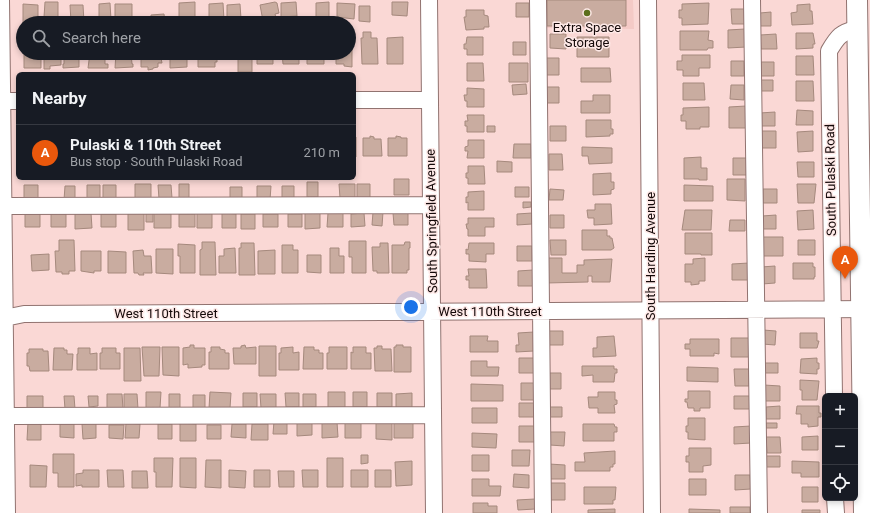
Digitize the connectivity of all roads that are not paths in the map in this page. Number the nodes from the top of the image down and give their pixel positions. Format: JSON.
{"nodes":[{"id":1,"x":1,"y":0,"type":"edge"},
{"id":2,"x":429,"y":0,"type":"edge"},
{"id":3,"x":538,"y":0,"type":"edge"},
{"id":4,"x":648,"y":0,"type":"edge"},
{"id":5,"x":752,"y":0,"type":"edge"},
{"id":6,"x":857,"y":0,"type":"edge"},
{"id":7,"x":858,"y":28,"type":"junction"},
{"id":8,"x":356,"y":100,"type":"edge"},
{"id":9,"x":430,"y":100,"type":"junction"},
{"id":10,"x":10,"y":101,"type":"edge"},
{"id":11,"x":864,"y":124,"type":"edge"},
{"id":12,"x":865,"y":194,"type":"edge"},
{"id":13,"x":431,"y":205,"type":"junction"},
{"id":14,"x":4,"y":206,"type":"junction"},
{"id":15,"x":832,"y":309,"type":"junction"},
{"id":16,"x":866,"y":309,"type":"edge"},
{"id":17,"x":650,"y":310,"type":"junction"},
{"id":18,"x":756,"y":310,"type":"junction"},
{"id":19,"x":542,"y":311,"type":"junction"},
{"id":20,"x":432,"y":312,"type":"junction"},
{"id":21,"x":2,"y":318,"type":"edge"},
{"id":22,"x":866,"y":352,"type":"edge"},
{"id":23,"x":834,"y":393,"type":"edge"},
{"id":24,"x":433,"y":415,"type":"junction"},
{"id":25,"x":6,"y":416,"type":"junction"},
{"id":26,"x":835,"y":501,"type":"edge"},
{"id":27,"x":7,"y":513,"type":"edge"},
{"id":28,"x":434,"y":513,"type":"edge"},
{"id":29,"x":543,"y":513,"type":"edge"},
{"id":30,"x":652,"y":513,"type":"edge"},
{"id":31,"x":759,"y":513,"type":"edge"},
{"id":32,"x":836,"y":513,"type":"edge"},
{"id":33,"x":864,"y":513,"type":"edge"}],
"edges":[{"from":1,"to":10,"type":"street"},
{"from":2,"to":9,"type":"street","name":"South Springfield Avenue"},
{"from":3,"to":19,"type":"street"},
{"from":4,"to":17,"type":"street","name":"South Harding Avenue"},
{"from":5,"to":18,"type":"street"},
{"from":6,"to":7,"type":"main road"},
{"from":7,"to":11,"type":"main road"},
{"from":7,"to":15,"type":"street","name":"South Pulaski Road"},
{"from":8,"to":9,"type":"street"},
{"from":9,"to":13,"type":"street","name":"South Springfield Avenue"},
{"from":10,"to":14,"type":"street"},
{"from":11,"to":12,"type":"main road"},
{"from":12,"to":16,"type":"main road"},
{"from":13,"to":14,"type":"street"},
{"from":13,"to":20,"type":"street","name":"South Springfield Avenue"},
{"from":14,"to":21,"type":"street"},
{"from":15,"to":16,"type":"street","name":"West 110th Street"},
{"from":15,"to":18,"type":"street","name":"West 110th Street"},
{"from":15,"to":23,"type":"street","name":"South Pulaski Road"},
{"from":16,"to":22,"type":"main road"},
{"from":17,"to":18,"type":"street","name":"West 110th Street"},
{"from":17,"to":19,"type":"street","name":"West 110th Street"},
{"from":17,"to":30,"type":"street","name":"South Harding Avenue"},
{"from":18,"to":31,"type":"street"},
{"from":19,"to":20,"type":"street","name":"West 110th Street"},
{"from":19,"to":29,"type":"street"},
{"from":20,"to":21,"type":"street","name":"West 110th Street"},
{"from":20,"to":24,"type":"street","name":"South Springfield Avenue"},
{"from":21,"to":25,"type":"street"},
{"from":22,"to":33,"type":"main road"},
{"from":24,"to":25,"type":"street"},
{"from":24,"to":28,"type":"street","name":"South Springfield Avenue"},
{"from":25,"to":27,"type":"street"},
{"from":26,"to":32,"type":"street"}]}
